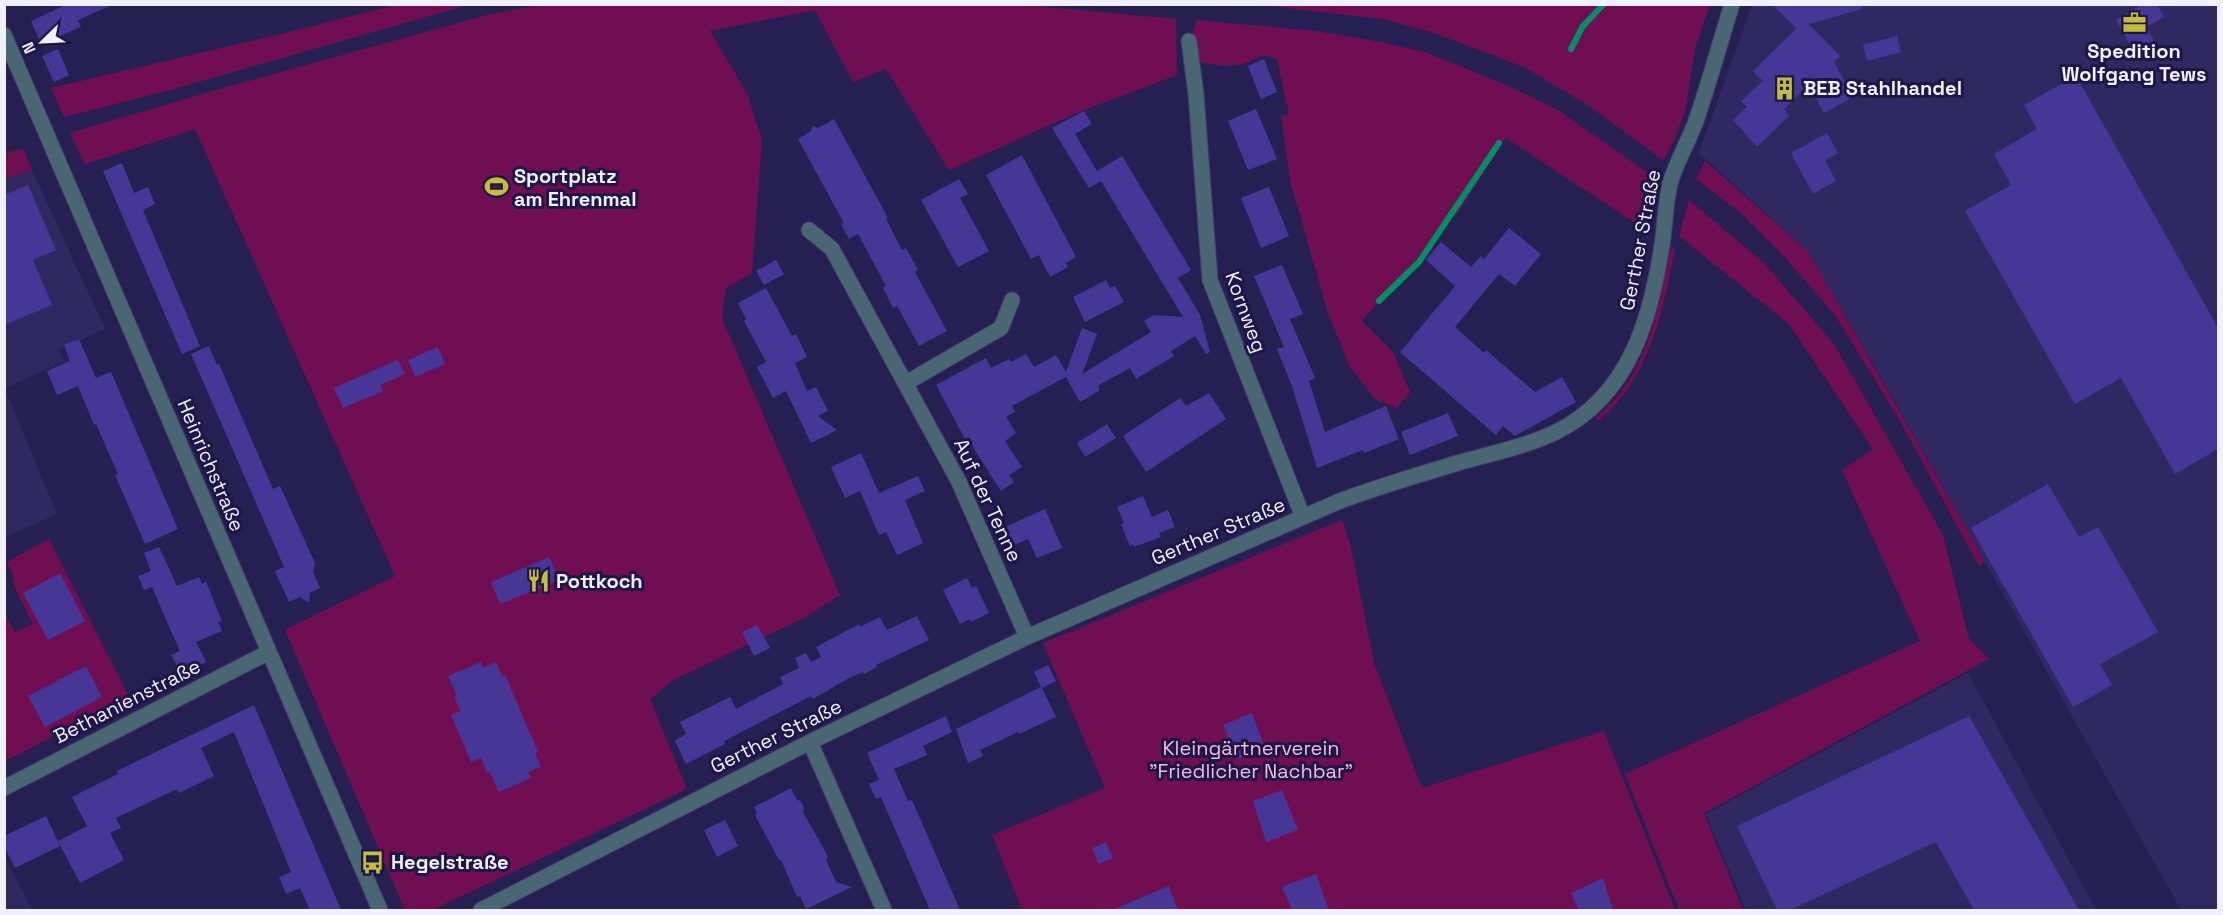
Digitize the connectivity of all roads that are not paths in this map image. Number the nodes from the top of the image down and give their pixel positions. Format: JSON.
{"nodes":[{"id":1,"x":1732,"y":4,"type":"edge"},
{"id":2,"x":4,"y":35,"type":"edge"},
{"id":3,"x":1189,"y":41,"type":"dead end"},
{"id":4,"x":809,"y":230,"type":"dead end"},
{"id":5,"x":1012,"y":300,"type":"dead end"},
{"id":6,"x":906,"y":383,"type":"junction"},
{"id":7,"x":1303,"y":517,"type":"junction"},
{"id":8,"x":1027,"y":637,"type":"junction"},
{"id":9,"x":269,"y":652,"type":"junction"},
{"id":10,"x":810,"y":742,"type":"junction"},
{"id":11,"x":4,"y":788,"type":"edge"},
{"id":12,"x":380,"y":910,"type":"edge"},
{"id":13,"x":481,"y":910,"type":"edge"},
{"id":14,"x":884,"y":910,"type":"edge"}],
"edges":[{"from":1,"to":7,"type":"street","name":"Gerther Straße"},
{"from":2,"to":9,"type":"street","name":"Heinrichstraße"},
{"from":3,"to":7,"type":"street","name":"Kornweg"},
{"from":4,"to":6,"type":"street","name":"Auf der Tenne"},
{"from":5,"to":6,"type":"street"},
{"from":6,"to":8,"type":"street","name":"Auf der Tenne"},
{"from":7,"to":8,"type":"street","name":"Gerther Straße"},
{"from":8,"to":10,"type":"street","name":"Gerther Straße"},
{"from":9,"to":11,"type":"street","name":"Bethanienstraße"},
{"from":9,"to":12,"type":"street","name":"Heinrichstraße"},
{"from":10,"to":13,"type":"street","name":"Gerther Straße"},
{"from":10,"to":14,"type":"street"}]}
